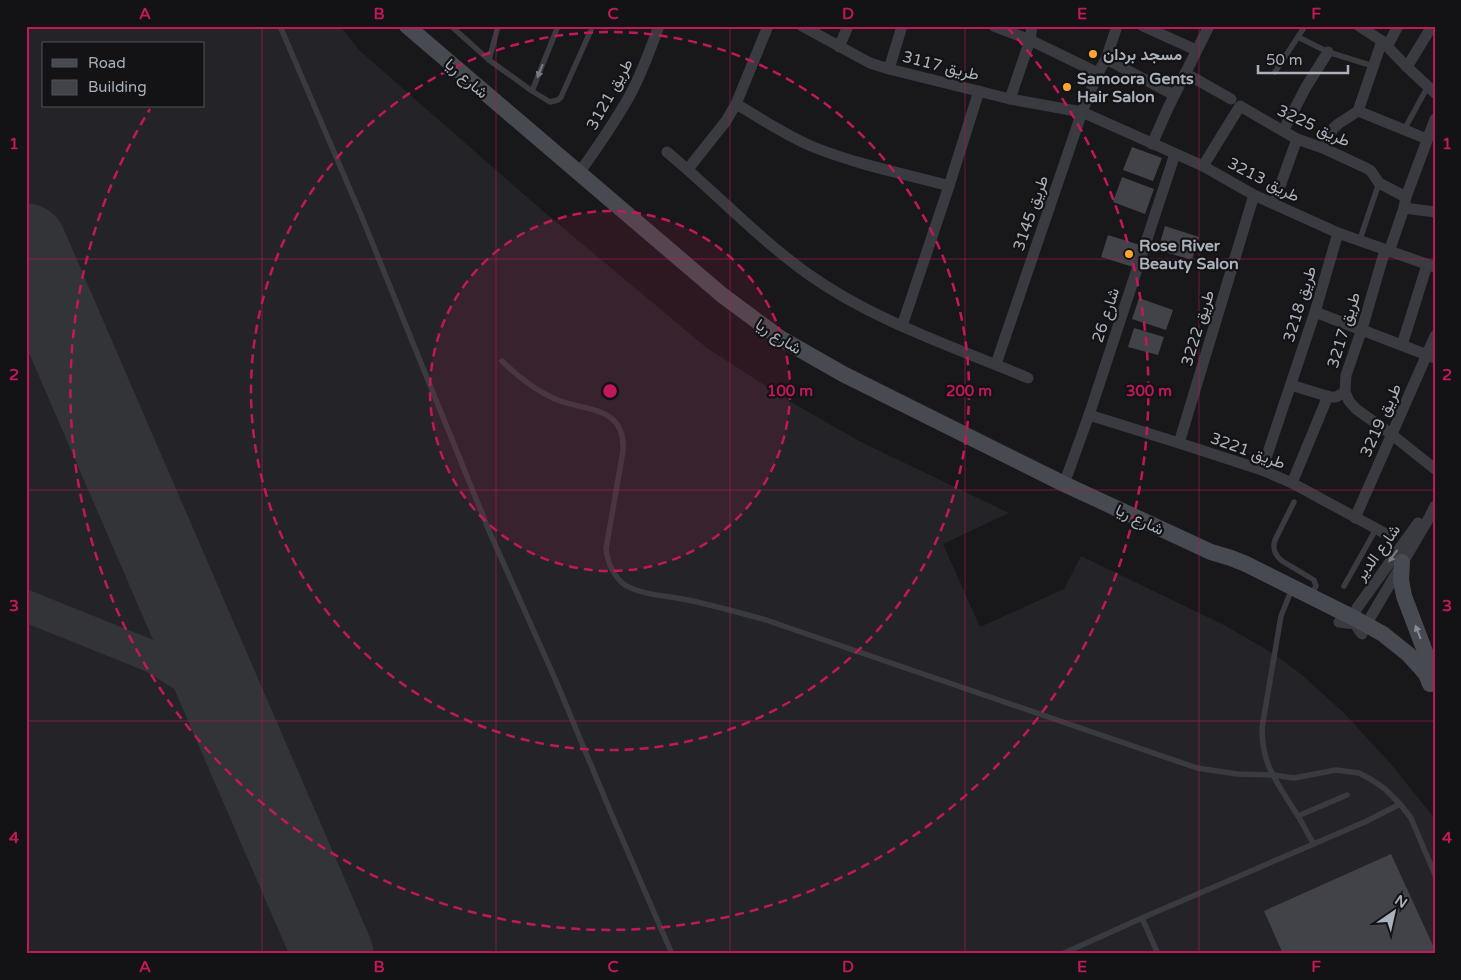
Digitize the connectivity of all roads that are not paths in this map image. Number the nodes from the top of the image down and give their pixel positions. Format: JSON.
{"nodes":[{"id":1,"x":280,"y":26,"type":"edge"},
{"id":2,"x":407,"y":26,"type":"edge"},
{"id":3,"x":451,"y":26,"type":"edge"},
{"id":4,"x":498,"y":26,"type":"edge"},
{"id":5,"x":558,"y":26,"type":"edge"},
{"id":6,"x":592,"y":26,"type":"edge"},
{"id":7,"x":659,"y":26,"type":"edge"},
{"id":8,"x":768,"y":26,"type":"edge"},
{"id":9,"x":802,"y":26,"type":"edge"},
{"id":10,"x":848,"y":26,"type":"edge"},
{"id":11,"x":902,"y":26,"type":"edge"},
{"id":12,"x":994,"y":26,"type":"edge"},
{"id":13,"x":1032,"y":26,"type":"edge"},
{"id":14,"x":1117,"y":26,"type":"edge"},
{"id":15,"x":1143,"y":26,"type":"edge"},
{"id":16,"x":1209,"y":26,"type":"edge"},
{"id":17,"x":1305,"y":26,"type":"edge"},
{"id":18,"x":1359,"y":26,"type":"edge"},
{"id":19,"x":1398,"y":26,"type":"edge"},
{"id":20,"x":1432,"y":26,"type":"edge"},
{"id":21,"x":1298,"y":36,"type":"junction"},
{"id":22,"x":1030,"y":40,"type":"junction"},
{"id":23,"x":1385,"y":43,"type":"junction"},
{"id":24,"x":839,"y":47,"type":"junction"},
{"id":25,"x":1196,"y":50,"type":"junction"},
{"id":26,"x":1328,"y":52,"type":"junction"},
{"id":27,"x":1106,"y":59,"type":"junction"},
{"id":28,"x":489,"y":60,"type":"junction"},
{"id":29,"x":1373,"y":66,"type":"junction"},
{"id":30,"x":1407,"y":67,"type":"junction"},
{"id":31,"x":889,"y":69,"type":"junction"},
{"id":32,"x":1275,"y":72,"type":"dead end"},
{"id":33,"x":1098,"y":73,"type":"junction"},
{"id":34,"x":1185,"y":73,"type":"junction"},
{"id":35,"x":1431,"y":89,"type":"edge"},
{"id":36,"x":532,"y":91,"type":"junction"},
{"id":37,"x":979,"y":91,"type":"junction"},
{"id":38,"x":1174,"y":95,"type":"junction"},
{"id":39,"x":1010,"y":99,"type":"junction"},
{"id":40,"x":1231,"y":100,"type":"dead end"},
{"id":41,"x":736,"y":104,"type":"junction"},
{"id":42,"x":1358,"y":111,"type":"junction"},
{"id":43,"x":1082,"y":112,"type":"junction"},
{"id":44,"x":1435,"y":119,"type":"edge"},
{"id":45,"x":1404,"y":130,"type":"junction"},
{"id":46,"x":1283,"y":131,"type":"junction"},
{"id":47,"x":1296,"y":138,"type":"junction"},
{"id":48,"x":1427,"y":140,"type":"junction"},
{"id":49,"x":1152,"y":144,"type":"junction"},
{"id":50,"x":1323,"y":148,"type":"junction"},
{"id":51,"x":667,"y":152,"type":"dead end"},
{"id":52,"x":1174,"y":154,"type":"junction"},
{"id":53,"x":1203,"y":166,"type":"junction"},
{"id":54,"x":688,"y":169,"type":"junction"},
{"id":55,"x":579,"y":173,"type":"junction"},
{"id":56,"x":1379,"y":183,"type":"junction"},
{"id":57,"x":949,"y":186,"type":"junction"},
{"id":58,"x":1254,"y":195,"type":"junction"},
{"id":59,"x":1405,"y":202,"type":"junction"},
{"id":60,"x":1274,"y":203,"type":"junction"},
{"id":61,"x":1435,"y":212,"type":"edge"},
{"id":62,"x":1338,"y":233,"type":"junction"},
{"id":63,"x":1359,"y":242,"type":"junction"},
{"id":64,"x":1387,"y":251,"type":"junction"},
{"id":65,"x":1431,"y":266,"type":"edge"},
{"id":66,"x":1315,"y":312,"type":"junction"},
{"id":67,"x":902,"y":326,"type":"junction"},
{"id":68,"x":1362,"y":330,"type":"junction"},
{"id":69,"x":1435,"y":336,"type":"edge"},
{"id":70,"x":1402,"y":345,"type":"junction"},
{"id":71,"x":1431,"y":357,"type":"edge"},
{"id":72,"x":502,"y":361,"type":"dead end"},
{"id":73,"x":996,"y":364,"type":"junction"},
{"id":74,"x":1028,"y":378,"type":"dead end"},
{"id":75,"x":1291,"y":384,"type":"junction"},
{"id":76,"x":1345,"y":392,"type":"junction"},
{"id":77,"x":1328,"y":396,"type":"junction"},
{"id":78,"x":1089,"y":416,"type":"junction"},
{"id":79,"x":1391,"y":434,"type":"junction"},
{"id":80,"x":1179,"y":443,"type":"junction"},
{"id":81,"x":1435,"y":469,"type":"edge"},
{"id":82,"x":1262,"y":470,"type":"junction"},
{"id":83,"x":1064,"y":484,"type":"junction"},
{"id":84,"x":1292,"y":484,"type":"junction"},
{"id":85,"x":1294,"y":502,"type":"dead end"},
{"id":86,"x":1435,"y":506,"type":"edge"},
{"id":87,"x":1355,"y":518,"type":"junction"},
{"id":88,"x":1376,"y":529,"type":"junction"},
{"id":89,"x":1388,"y":535,"type":"dead end"},
{"id":90,"x":1211,"y":552,"type":"junction"},
{"id":91,"x":1402,"y":562,"type":"junction"},
{"id":92,"x":1344,"y":586,"type":"dead end"},
{"id":93,"x":1289,"y":596,"type":"junction"},
{"id":94,"x":1311,"y":596,"type":"junction"},
{"id":95,"x":1355,"y":624,"type":"junction"},
{"id":96,"x":1433,"y":684,"type":"edge"},
{"id":97,"x":1273,"y":775,"type":"junction"},
{"id":98,"x":1348,"y":795,"type":"dead end"},
{"id":99,"x":1400,"y":804,"type":"junction"},
{"id":100,"x":1298,"y":816,"type":"junction"},
{"id":101,"x":1314,"y":844,"type":"junction"},
{"id":102,"x":1435,"y":876,"type":"edge"},
{"id":103,"x":1142,"y":918,"type":"junction"},
{"id":104,"x":672,"y":954,"type":"edge"},
{"id":105,"x":1062,"y":954,"type":"edge"},
{"id":106,"x":1158,"y":954,"type":"edge"}],
"edges":[{"from":1,"to":104,"type":"lane"},
{"from":2,"to":55,"type":"main road","name":"شارع ريا"},
{"from":3,"to":28,"type":"lane"},
{"from":4,"to":28,"type":"lane"},
{"from":5,"to":36,"type":"lane","one_way":true},
{"from":6,"to":36,"type":"lane"},
{"from":7,"to":55,"type":"street","name":"طريق 3121"},
{"from":8,"to":41,"type":"street"},
{"from":9,"to":24,"type":"street","name":"طريق 3117"},
{"from":10,"to":24,"type":"street"},
{"from":11,"to":31,"type":"street"},
{"from":12,"to":22,"type":"street"},
{"from":13,"to":22,"type":"street"},
{"from":14,"to":27,"type":"street","name":"طريق 3145"},
{"from":15,"to":25,"type":"street"},
{"from":16,"to":25,"type":"street"},
{"from":17,"to":21,"type":"lane"},
{"from":18,"to":23,"type":"street"},
{"from":19,"to":23,"type":"street"},
{"from":20,"to":30,"type":"street"},
{"from":21,"to":26,"type":"lane"},
{"from":21,"to":32,"type":"lane"},
{"from":22,"to":33,"type":"street"},
{"from":22,"to":39,"type":"street"},
{"from":23,"to":29,"type":"street"},
{"from":23,"to":30,"type":"street"},
{"from":24,"to":31,"type":"street","name":"طريق 3117"},
{"from":25,"to":34,"type":"street"},
{"from":26,"to":29,"type":"lane"},
{"from":26,"to":46,"type":"street"},
{"from":27,"to":33,"type":"street","name":"طريق 3145"},
{"from":27,"to":38,"type":"street"},
{"from":28,"to":36,"type":"lane"},
{"from":29,"to":42,"type":"street"},
{"from":30,"to":35,"type":"street"},
{"from":31,"to":37,"type":"street","name":"طريق 3117"},
{"from":33,"to":43,"type":"street","name":"طريق 3145"},
{"from":34,"to":38,"type":"street"},
{"from":34,"to":40,"type":"street"},
{"from":35,"to":45,"type":"lane"},
{"from":37,"to":39,"type":"street","name":"طريق 3117"},
{"from":37,"to":57,"type":"street"},
{"from":38,"to":49,"type":"street"},
{"from":39,"to":43,"type":"street","name":"طريق 3117"},
{"from":41,"to":54,"type":"street"},
{"from":41,"to":57,"type":"street"},
{"from":42,"to":45,"type":"street"},
{"from":42,"to":50,"type":"street"},
{"from":43,"to":49,"type":"street","name":"طريق 3213"},
{"from":43,"to":73,"type":"street","name":"طريق 3145"},
{"from":44,"to":48,"type":"street","name":"طريق 3217"},
{"from":45,"to":48,"type":"street"},
{"from":46,"to":47,"type":"street","name":"طريق 3225"},
{"from":46,"to":53,"type":"street","name":"طريق 3225"},
{"from":47,"to":50,"type":"street","name":"طريق 3225"},
{"from":47,"to":60,"type":"street"},
{"from":48,"to":59,"type":"street","name":"طريق 3217"},
{"from":49,"to":52,"type":"street","name":"طريق 3213"},
{"from":50,"to":56,"type":"street","name":"طريق 3225"},
{"from":51,"to":54,"type":"street"},
{"from":52,"to":53,"type":"street","name":"طريق 3213"},
{"from":52,"to":78,"type":"street","name":"شارع 26"},
{"from":53,"to":58,"type":"street","name":"طريق 3213"},
{"from":54,"to":67,"type":"street"},
{"from":55,"to":83,"type":"main road","name":"شارع ريا"},
{"from":56,"to":59,"type":"street","name":"طريق 3225"},
{"from":56,"to":63,"type":"lane"},
{"from":57,"to":67,"type":"street"},
{"from":58,"to":60,"type":"street","name":"طريق 3213"},
{"from":58,"to":80,"type":"street","name":"طريق 3222"},
{"from":59,"to":61,"type":"street"},
{"from":59,"to":64,"type":"street","name":"طريق 3217"},
{"from":60,"to":62,"type":"street","name":"طريق 3213"},
{"from":62,"to":63,"type":"street","name":"طريق 3213"},
{"from":62,"to":66,"type":"street","name":"طريق 3218"},
{"from":63,"to":64,"type":"street","name":"طريق 3213"},
{"from":64,"to":65,"type":"street","name":"طريق 3213"},
{"from":64,"to":68,"type":"street","name":"طريق 3217"},
{"from":65,"to":70,"type":"street"},
{"from":66,"to":68,"type":"street"},
{"from":66,"to":75,"type":"street","name":"طريق 3218"},
{"from":67,"to":73,"type":"street"},
{"from":68,"to":70,"type":"street"},
{"from":68,"to":76,"type":"street","name":"طريق 3217"},
{"from":69,"to":71,"type":"street","name":"طريق 3219"},
{"from":70,"to":71,"type":"street"},
{"from":71,"to":79,"type":"street","name":"طريق 3219"},
{"from":72,"to":97,"type":"lane"},
{"from":73,"to":74,"type":"street"},
{"from":75,"to":77,"type":"street"},
{"from":75,"to":82,"type":"street","name":"طريق 3218"},
{"from":76,"to":77,"type":"street"},
{"from":76,"to":79,"type":"street","name":"طريق 3217"},
{"from":77,"to":84,"type":"street"},
{"from":78,"to":80,"type":"street","name":"طريق 3221"},
{"from":78,"to":83,"type":"street","name":"شارع 26"},
{"from":79,"to":81,"type":"street","name":"طريق 3217"},
{"from":79,"to":87,"type":"street","name":"طريق 3219"},
{"from":80,"to":82,"type":"street","name":"طريق 3221"},
{"from":82,"to":84,"type":"street","name":"طريق 3221"},
{"from":83,"to":90,"type":"main road","name":"شارع ريا"},
{"from":84,"to":87,"type":"street","name":"طريق 3221"},
{"from":85,"to":94,"type":"lane"},
{"from":86,"to":91,"type":"street","name":"شارع الدير"},
{"from":86,"to":95,"type":"street","name":"شارع الدير","one_way":true},
{"from":87,"to":88,"type":"street","name":"طريق 3221"},
{"from":88,"to":89,"type":"street","name":"طريق 3221"},
{"from":88,"to":92,"type":"lane"},
{"from":90,"to":93,"type":"main road","name":"شارع ريا"},
{"from":90,"to":94,"type":"main road","name":"شارع ريا"},
{"from":91,"to":95,"type":"street","name":"شارع الدير"},
{"from":96,"to":91,"type":"main road","one_way":true},
{"from":93,"to":95,"type":"main road","name":"شارع ريا"},
{"from":93,"to":97,"type":"lane"},
{"from":94,"to":95,"type":"main road","name":"شارع ريا"},
{"from":95,"to":96,"type":"main road","name":"شارع ريا"},
{"from":97,"to":99,"type":"lane"},
{"from":97,"to":100,"type":"lane"},
{"from":98,"to":100,"type":"lane"},
{"from":99,"to":101,"type":"lane"},
{"from":99,"to":102,"type":"lane"},
{"from":100,"to":101,"type":"lane"},
{"from":101,"to":103,"type":"lane"},
{"from":103,"to":105,"type":"lane"},
{"from":103,"to":106,"type":"lane"}]}
